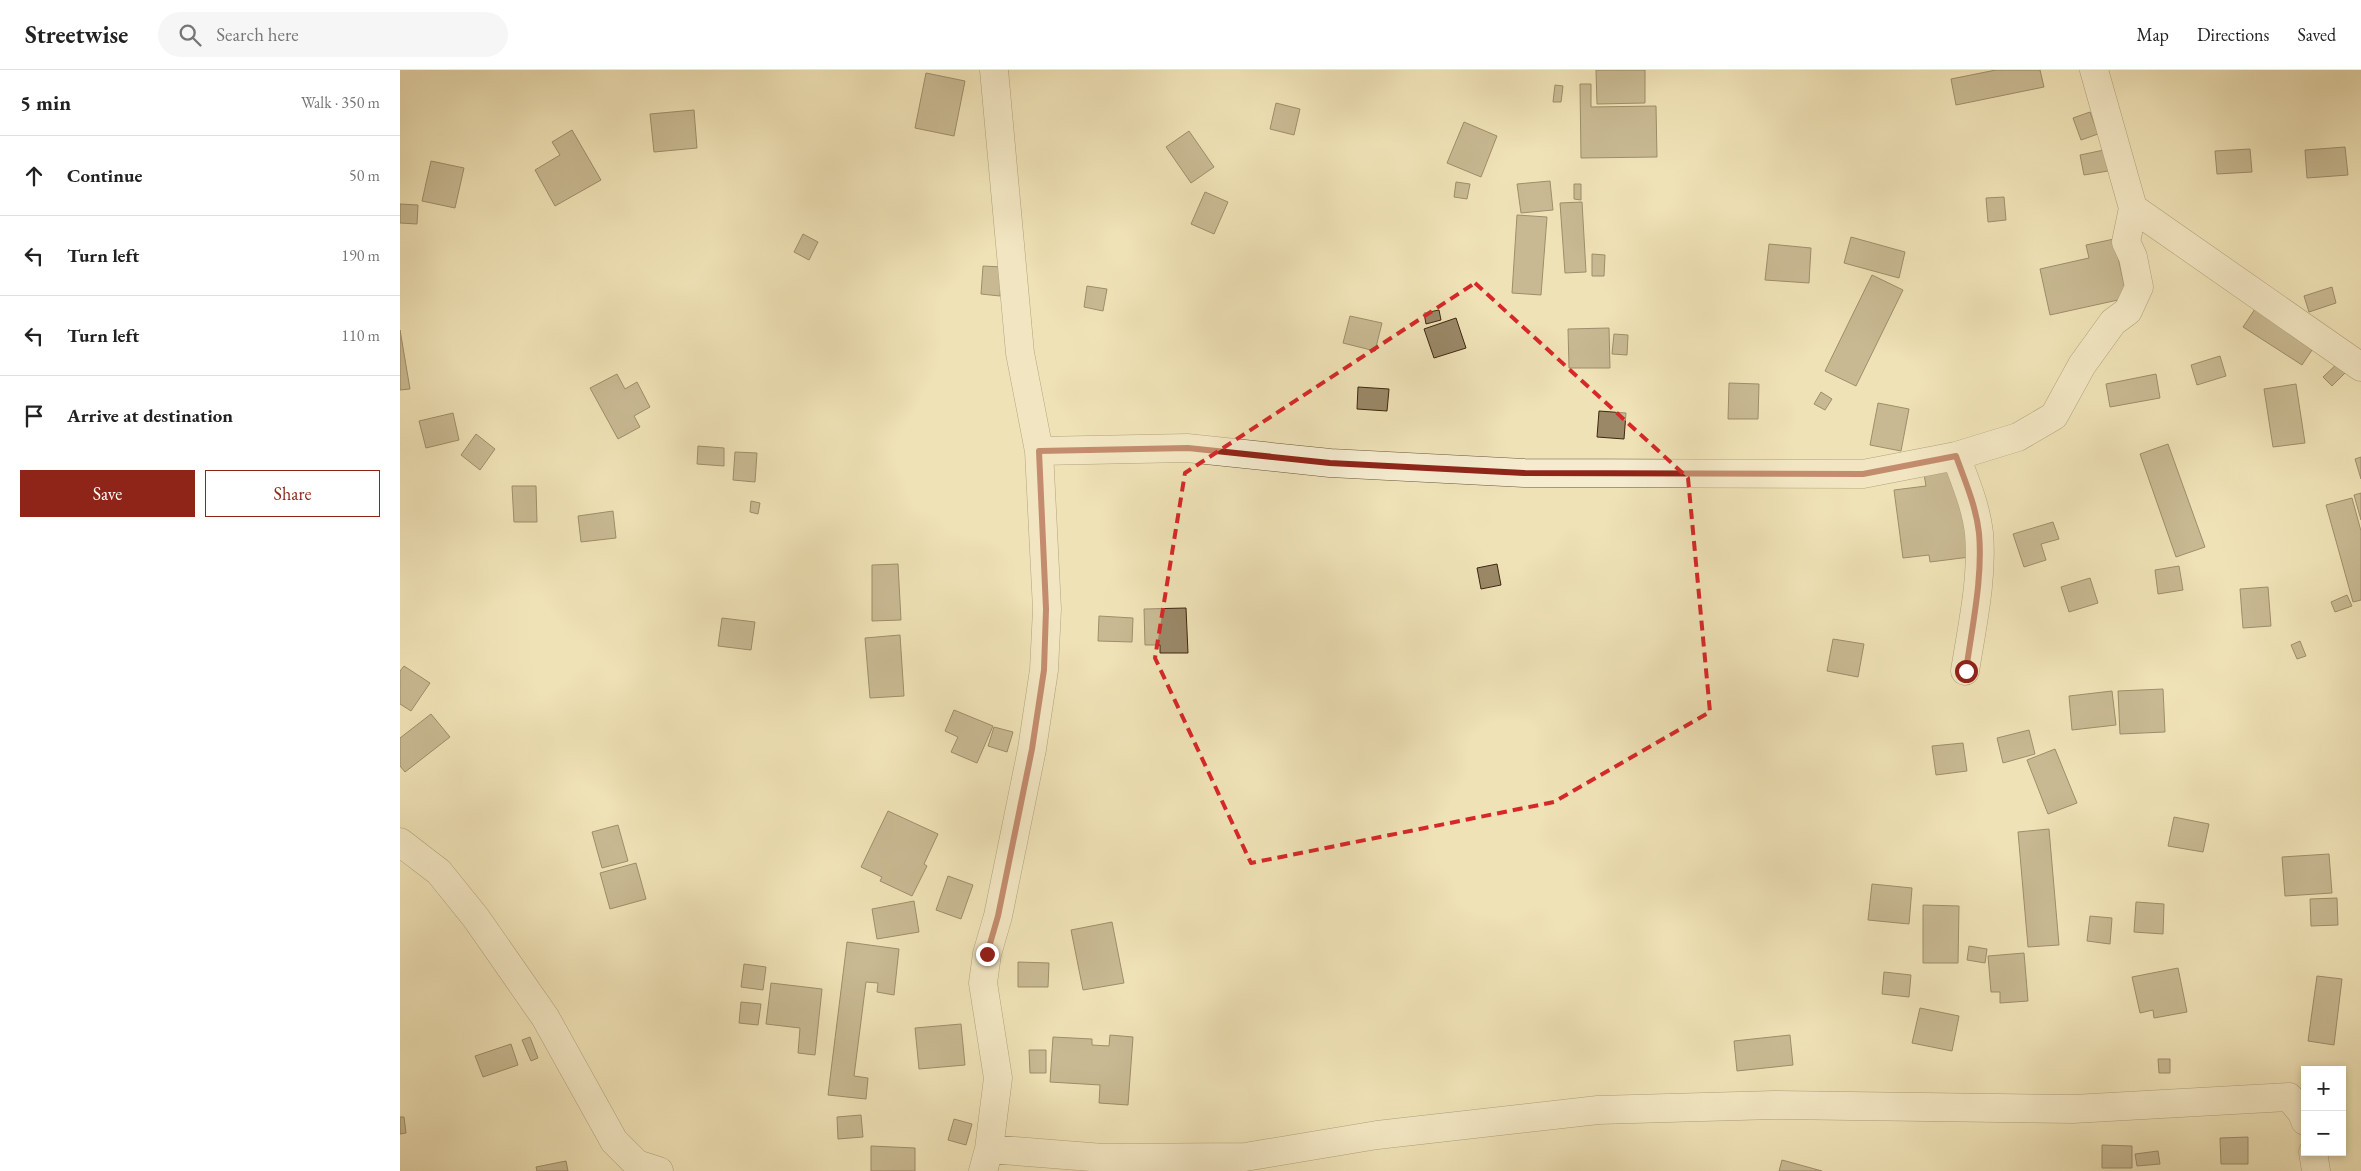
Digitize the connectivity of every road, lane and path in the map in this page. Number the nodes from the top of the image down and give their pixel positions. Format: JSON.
{"nodes":[{"id":1,"x":994,"y":70,"type":"edge"},
{"id":2,"x":2094,"y":70,"type":"edge"},
{"id":3,"x":2133,"y":208,"type":"junction"},
{"id":4,"x":2361,"y":368,"type":"edge"},
{"id":5,"x":1039,"y":451,"type":"junction"},
{"id":6,"x":1956,"y":456,"type":"junction"},
{"id":7,"x":1966,"y":671,"type":"dead end"},
{"id":8,"x":400,"y":842,"type":"edge"},
{"id":9,"x":2301,"y":1112,"type":"edge"},
{"id":10,"x":2314,"y":1156,"type":"edge"},
{"id":11,"x":986,"y":1160,"type":"edge"},
{"id":12,"x":659,"y":1171,"type":"edge"},
{"id":13,"x":2316,"y":1171,"type":"edge"}],
"edges":[{"from":1,"to":5,"type":"street"},
{"from":2,"to":3,"type":"street"},
{"from":3,"to":4,"type":"street"},
{"from":3,"to":6,"type":"street"},
{"from":5,"to":6,"type":"street"},
{"from":5,"to":11,"type":"street"},
{"from":6,"to":7,"type":"street"},
{"from":8,"to":12,"type":"street"},
{"from":9,"to":11,"type":"street"},
{"from":10,"to":13,"type":"street"}]}
